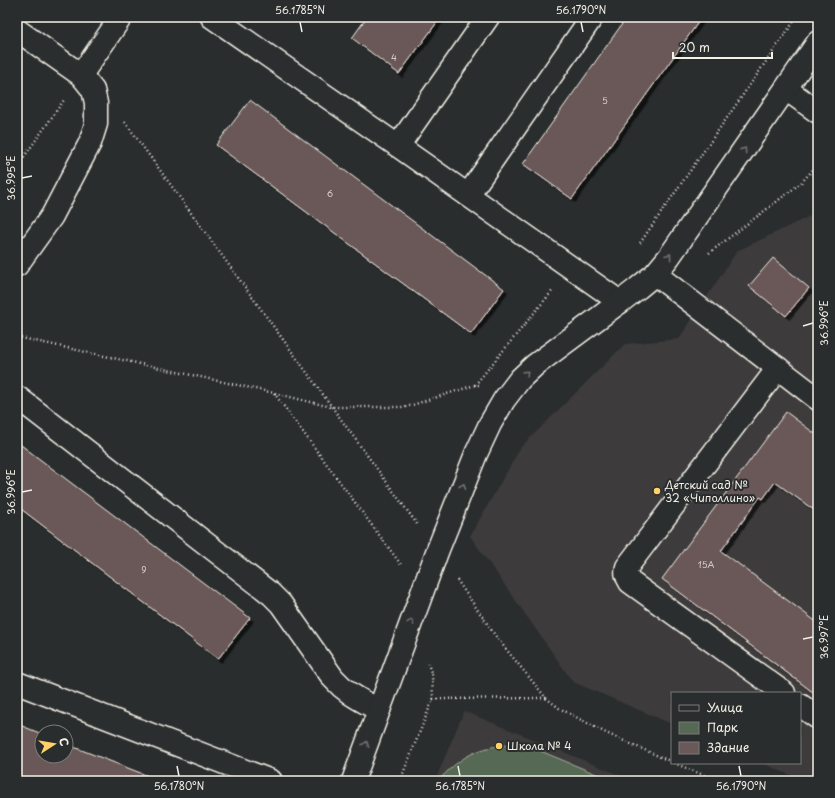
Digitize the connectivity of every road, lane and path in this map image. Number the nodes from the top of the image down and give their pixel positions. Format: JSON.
{"nodes":[{"id":1,"x":121,"y":17,"type":"edge"},
{"id":2,"x":212,"y":17,"type":"edge"},
{"id":3,"x":488,"y":17,"type":"edge"},
{"id":4,"x":592,"y":17,"type":"edge"},
{"id":5,"x":797,"y":17,"type":"edge"},
{"id":6,"x":17,"y":30,"type":"edge"},
{"id":7,"x":818,"y":42,"type":"edge"},
{"id":8,"x":81,"y":75,"type":"junction"},
{"id":9,"x":786,"y":88,"type":"junction"},
{"id":10,"x":96,"y":104,"type":"junction"},
{"id":11,"x":818,"y":112,"type":"edge"},
{"id":12,"x":398,"y":146,"type":"junction"},
{"id":13,"x":818,"y":164,"type":"edge"},
{"id":14,"x":17,"y":167,"type":"edge"},
{"id":15,"x":468,"y":195,"type":"junction"},
{"id":16,"x":638,"y":247,"type":"dead end"},
{"id":17,"x":706,"y":254,"type":"dead end"},
{"id":18,"x":17,"y":265,"type":"edge"},
{"id":19,"x":571,"y":268,"type":"junction"},
{"id":20,"x":655,"y":274,"type":"junction"},
{"id":21,"x":620,"y":302,"type":"junction"},
{"id":22,"x":17,"y":337,"type":"edge"},
{"id":23,"x":778,"y":368,"type":"junction"},
{"id":24,"x":520,"y":379,"type":"junction"},
{"id":25,"x":475,"y":385,"type":"junction"},
{"id":26,"x":274,"y":393,"type":"junction"},
{"id":27,"x":17,"y":397,"type":"edge"},
{"id":28,"x":818,"y":399,"type":"edge"},
{"id":29,"x":331,"y":406,"type":"junction"},
{"id":30,"x":437,"y":552,"type":"junction"},
{"id":31,"x":422,"y":593,"type":"junction"},
{"id":32,"x":425,"y":656,"type":"dead end"},
{"id":33,"x":17,"y":683,"type":"edge"},
{"id":34,"x":783,"y":692,"type":"edge"},
{"id":35,"x":546,"y":698,"type":"junction"},
{"id":36,"x":432,"y":699,"type":"junction"},
{"id":37,"x":801,"y":706,"type":"edge"},
{"id":38,"x":379,"y":710,"type":"junction"},
{"id":39,"x":818,"y":718,"type":"edge"},
{"id":40,"x":671,"y":761,"type":"edge"},
{"id":41,"x":678,"y":764,"type":"edge"},
{"id":42,"x":271,"y":781,"type":"edge"},
{"id":43,"x":352,"y":781,"type":"edge"},
{"id":44,"x":400,"y":781,"type":"edge"},
{"id":45,"x":718,"y":781,"type":"edge"}],
"edges":[{"from":1,"to":8,"type":"street"},
{"from":2,"to":12,"type":"street"},
{"from":3,"to":12,"type":"street"},
{"from":4,"to":15,"type":"street"},
{"from":5,"to":16,"type":"path"},
{"from":6,"to":8,"type":"street"},
{"from":7,"to":9,"type":"street"},
{"from":8,"to":10,"type":"street"},
{"from":8,"to":14,"type":"path"},
{"from":9,"to":11,"type":"street"},
{"from":20,"to":9,"type":"street","one_way":true},
{"from":10,"to":18,"type":"street"},
{"from":10,"to":29,"type":"path"},
{"from":12,"to":15,"type":"street"},
{"from":13,"to":17,"type":"path"},
{"from":15,"to":19,"type":"street"},
{"from":19,"to":21,"type":"street"},
{"from":19,"to":25,"type":"path"},
{"from":20,"to":21,"type":"street"},
{"from":20,"to":23,"type":"street"},
{"from":24,"to":21,"type":"street","one_way":true},
{"from":22,"to":26,"type":"path"},
{"from":23,"to":28,"type":"street"},
{"from":23,"to":34,"type":"street"},
{"from":24,"to":25,"type":"path"},
{"from":30,"to":24,"type":"street","one_way":true},
{"from":25,"to":29,"type":"path"},
{"from":26,"to":29,"type":"path"},
{"from":26,"to":31,"type":"path"},
{"from":27,"to":38,"type":"street"},
{"from":29,"to":30,"type":"path"},
{"from":30,"to":31,"type":"street"},
{"from":30,"to":35,"type":"path"},
{"from":38,"to":31,"type":"street","one_way":true},
{"from":32,"to":36,"type":"path"},
{"from":33,"to":42,"type":"street"},
{"from":35,"to":36,"type":"path"},
{"from":35,"to":40,"type":"path"},
{"from":36,"to":44,"type":"path"},
{"from":37,"to":39,"type":"street"},
{"from":43,"to":38,"type":"street","one_way":true},
{"from":41,"to":45,"type":"path"}]}
